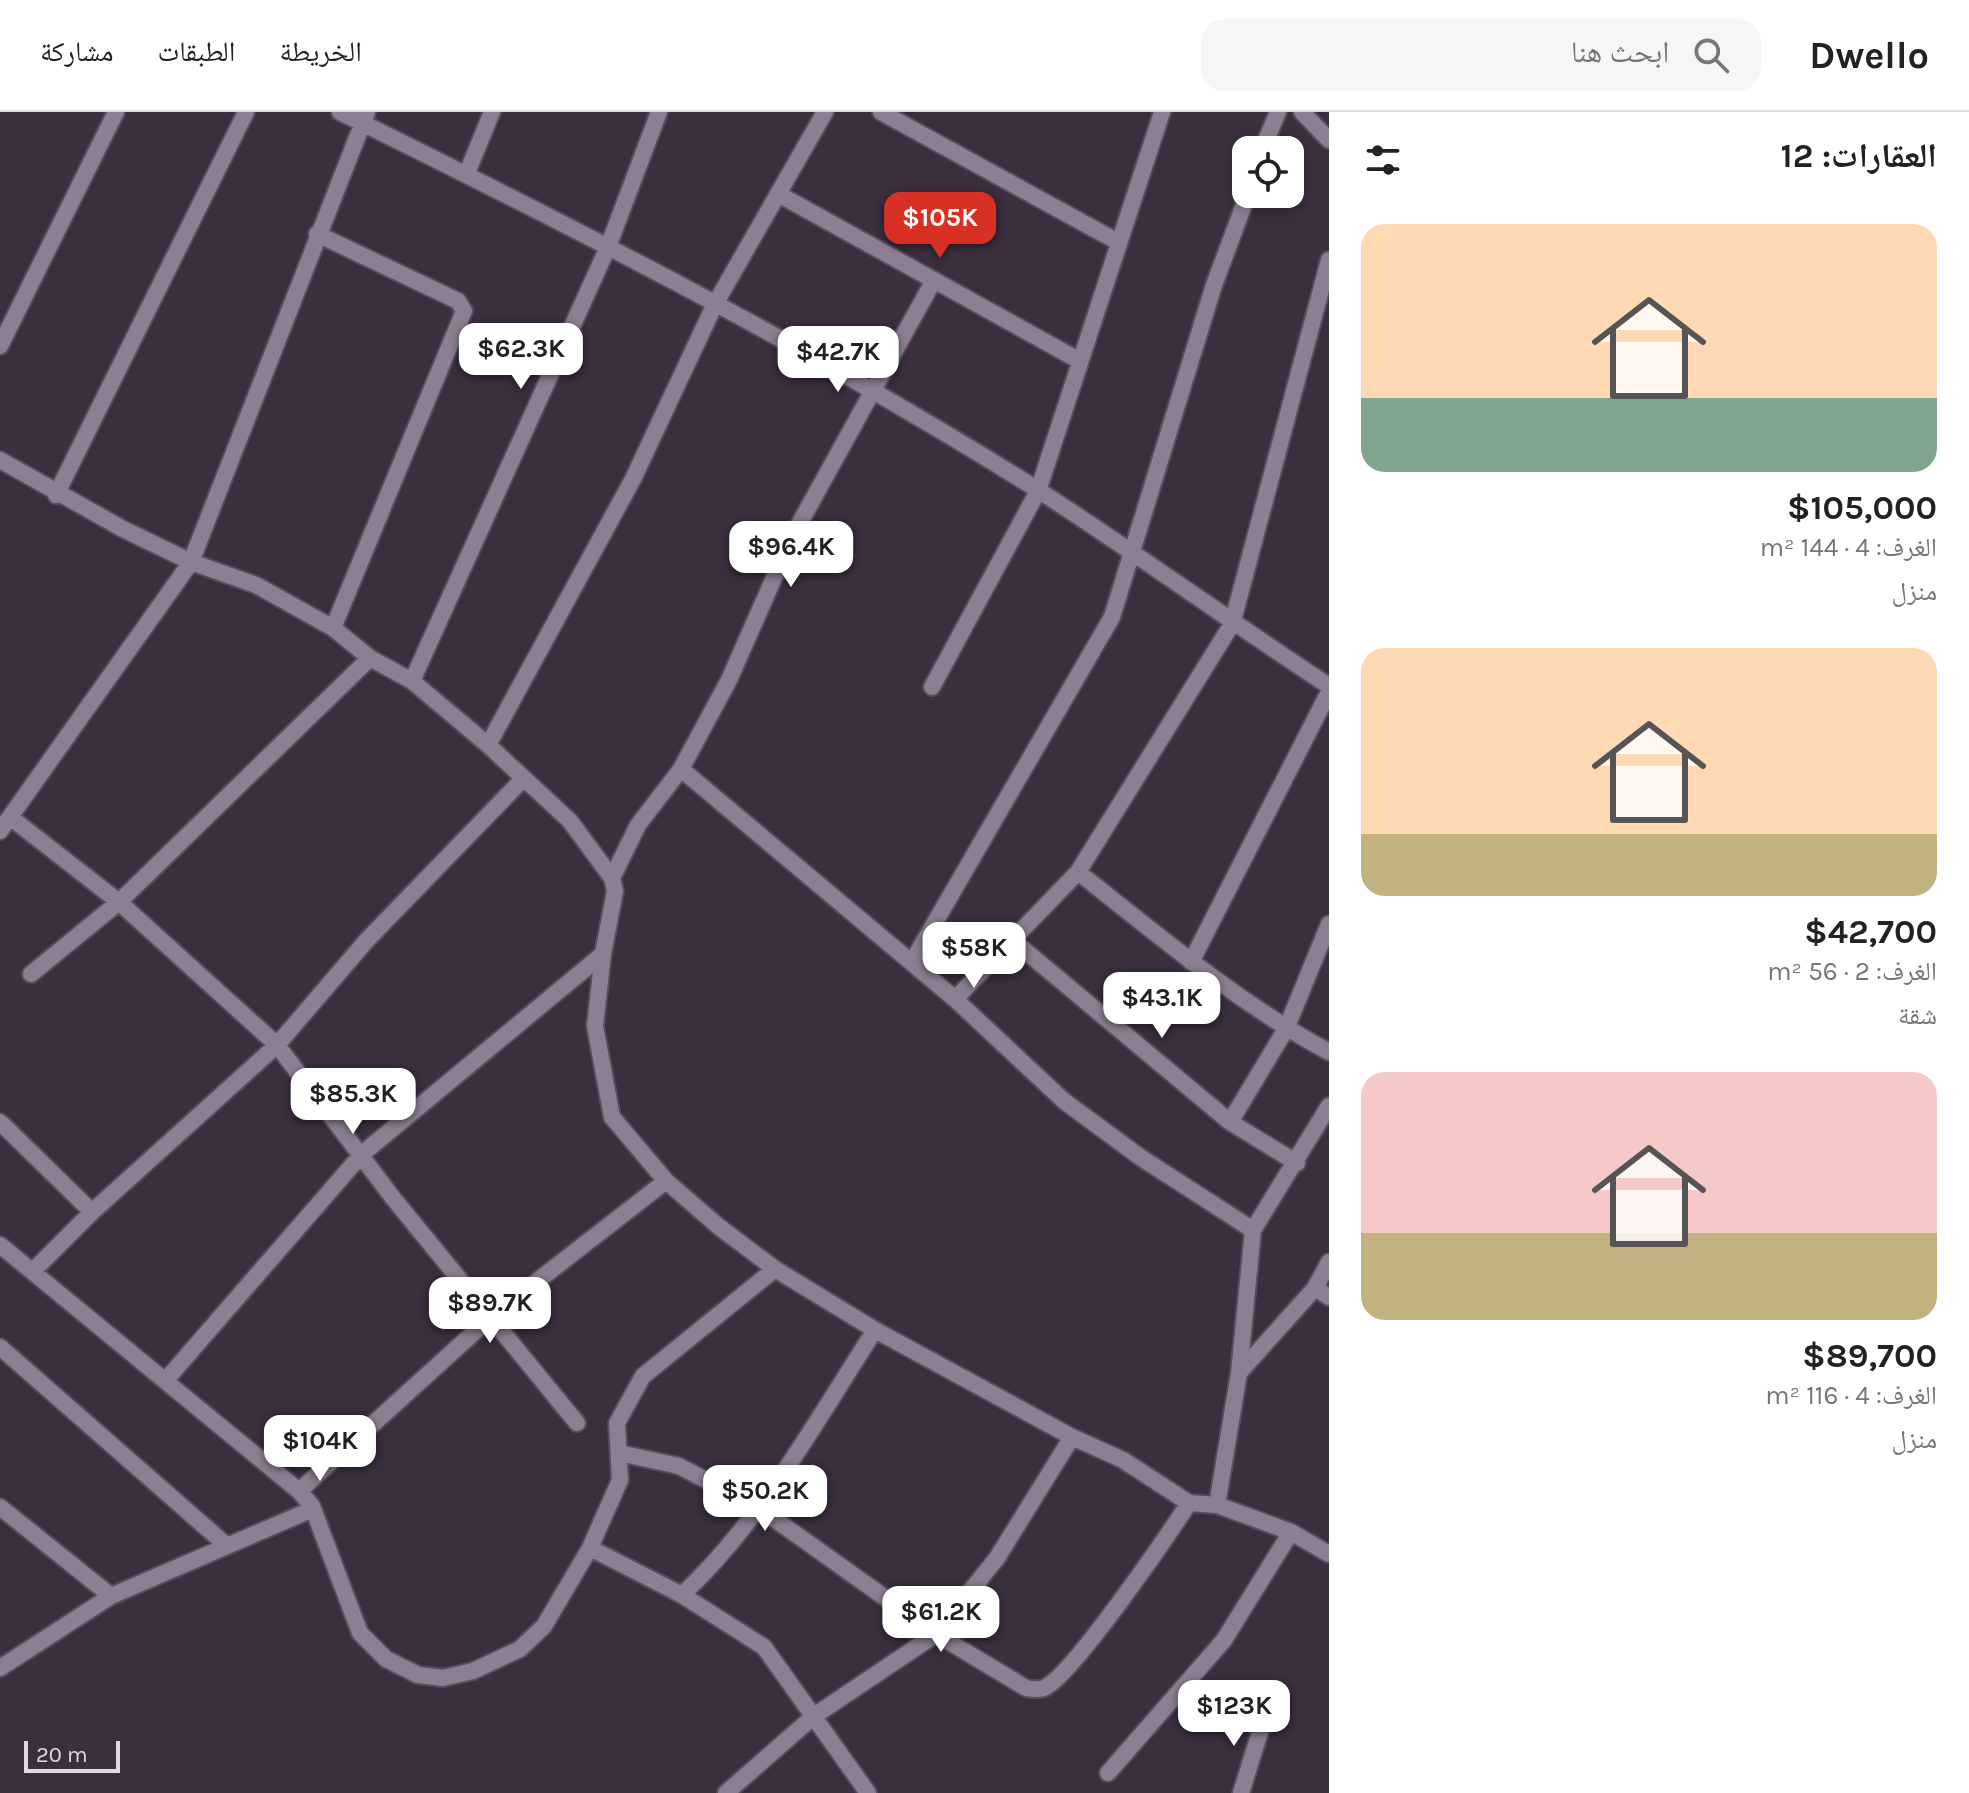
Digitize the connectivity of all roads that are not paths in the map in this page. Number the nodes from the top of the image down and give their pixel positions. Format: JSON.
{"nodes":[{"id":1,"x":116,"y":112,"type":"edge"},
{"id":2,"x":246,"y":112,"type":"edge"},
{"id":3,"x":340,"y":112,"type":"edge"},
{"id":4,"x":492,"y":112,"type":"edge"},
{"id":5,"x":659,"y":112,"type":"edge"},
{"id":6,"x":825,"y":112,"type":"edge"},
{"id":7,"x":881,"y":112,"type":"edge"},
{"id":8,"x":1162,"y":112,"type":"edge"},
{"id":9,"x":1278,"y":112,"type":"edge"},
{"id":10,"x":1302,"y":112,"type":"edge"},
{"id":11,"x":364,"y":117,"type":"edge"},
{"id":12,"x":1268,"y":136,"type":"edge"},
{"id":13,"x":1329,"y":140,"type":"edge"},
{"id":14,"x":467,"y":173,"type":"junction"},
{"id":15,"x":780,"y":195,"type":"junction"},
{"id":16,"x":1243,"y":208,"type":"edge"},
{"id":17,"x":317,"y":234,"type":"junction"},
{"id":18,"x":1118,"y":242,"type":"junction"},
{"id":19,"x":608,"y":247,"type":"junction"},
{"id":20,"x":1329,"y":260,"type":"edge"},
{"id":21,"x":934,"y":280,"type":"junction"},
{"id":22,"x":715,"y":304,"type":"junction"},
{"id":23,"x":0,"y":346,"type":"edge"},
{"id":24,"x":1080,"y":361,"type":"junction"},
{"id":25,"x":873,"y":391,"type":"junction"},
{"id":26,"x":0,"y":460,"type":"edge"},
{"id":27,"x":1038,"y":491,"type":"junction"},
{"id":28,"x":56,"y":495,"type":"junction"},
{"id":29,"x":1133,"y":554,"type":"junction"},
{"id":30,"x":191,"y":562,"type":"junction"},
{"id":31,"x":1232,"y":624,"type":"junction"},
{"id":32,"x":333,"y":628,"type":"junction"},
{"id":33,"x":370,"y":658,"type":"junction"},
{"id":34,"x":412,"y":681,"type":"junction"},
{"id":35,"x":932,"y":687,"type":"dead end"},
{"id":36,"x":1329,"y":689,"type":"edge"},
{"id":37,"x":488,"y":745,"type":"junction"},
{"id":38,"x":681,"y":769,"type":"junction"},
{"id":39,"x":523,"y":779,"type":"junction"},
{"id":40,"x":5,"y":824,"type":"edge"},
{"id":41,"x":1078,"y":872,"type":"junction"},
{"id":42,"x":612,"y":878,"type":"junction"},
{"id":43,"x":119,"y":902,"type":"junction"},
{"id":44,"x":1329,"y":924,"type":"edge"},
{"id":45,"x":1011,"y":939,"type":"junction"},
{"id":46,"x":603,"y":954,"type":"junction"},
{"id":47,"x":912,"y":962,"type":"junction"},
{"id":48,"x":1191,"y":962,"type":"junction"},
{"id":49,"x":31,"y":974,"type":"dead end"},
{"id":50,"x":955,"y":999,"type":"junction"},
{"id":51,"x":1286,"y":1029,"type":"junction"},
{"id":52,"x":277,"y":1045,"type":"junction"},
{"id":53,"x":1329,"y":1052,"type":"edge"},
{"id":54,"x":1329,"y":1106,"type":"edge"},
{"id":55,"x":0,"y":1122,"type":"edge"},
{"id":56,"x":1230,"y":1122,"type":"junction"},
{"id":57,"x":362,"y":1154,"type":"junction"},
{"id":58,"x":1297,"y":1163,"type":"junction"},
{"id":59,"x":666,"y":1181,"type":"junction"},
{"id":60,"x":92,"y":1212,"type":"junction"},
{"id":61,"x":1253,"y":1230,"type":"junction"},
{"id":62,"x":0,"y":1245,"type":"edge"},
{"id":63,"x":1329,"y":1262,"type":"edge"},
{"id":64,"x":775,"y":1269,"type":"junction"},
{"id":65,"x":33,"y":1271,"type":"junction"},
{"id":66,"x":1322,"y":1293,"type":"edge"},
{"id":67,"x":491,"y":1317,"type":"junction"},
{"id":68,"x":875,"y":1330,"type":"junction"},
{"id":69,"x":0,"y":1347,"type":"edge"},
{"id":70,"x":1239,"y":1373,"type":"junction"},
{"id":71,"x":165,"y":1381,"type":"junction"},
{"id":72,"x":577,"y":1423,"type":"dead end"},
{"id":73,"x":1072,"y":1437,"type":"junction"},
{"id":74,"x":619,"y":1453,"type":"junction"},
{"id":75,"x":299,"y":1491,"type":"junction"},
{"id":76,"x":1189,"y":1503,"type":"junction"},
{"id":77,"x":1217,"y":1505,"type":"junction"},
{"id":78,"x":312,"y":1506,"type":"junction"},
{"id":79,"x":0,"y":1507,"type":"edge"},
{"id":80,"x":759,"y":1508,"type":"junction"},
{"id":81,"x":1291,"y":1532,"type":"junction"},
{"id":82,"x":226,"y":1545,"type":"junction"},
{"id":83,"x":590,"y":1548,"type":"junction"},
{"id":84,"x":1329,"y":1554,"type":"edge"},
{"id":85,"x":682,"y":1595,"type":"junction"},
{"id":86,"x":111,"y":1596,"type":"junction"},
{"id":87,"x":936,"y":1634,"type":"junction"},
{"id":88,"x":0,"y":1668,"type":"edge"},
{"id":89,"x":814,"y":1716,"type":"junction"},
{"id":90,"x":1265,"y":1716,"type":"dead end"},
{"id":91,"x":1108,"y":1773,"type":"dead end"},
{"id":92,"x":729,"y":1792,"type":"edge"},
{"id":93,"x":868,"y":1793,"type":"edge"},
{"id":94,"x":1241,"y":1793,"type":"edge"}],
"edges":[{"from":1,"to":23,"type":"street"},
{"from":2,"to":28,"type":"street"},
{"from":3,"to":11,"type":"street"},
{"from":4,"to":14,"type":"street"},
{"from":5,"to":19,"type":"street"},
{"from":6,"to":15,"type":"street"},
{"from":7,"to":18,"type":"street"},
{"from":8,"to":18,"type":"street"},
{"from":9,"to":12,"type":"street"},
{"from":10,"to":13,"type":"street"},
{"from":11,"to":14,"type":"street"},
{"from":11,"to":17,"type":"street"},
{"from":14,"to":19,"type":"street"},
{"from":15,"to":21,"type":"street"},
{"from":15,"to":22,"type":"street"},
{"from":16,"to":29,"type":"street"},
{"from":17,"to":30,"type":"street"},
{"from":17,"to":32,"type":"street"},
{"from":18,"to":24,"type":"street"},
{"from":19,"to":22,"type":"street"},
{"from":19,"to":34,"type":"street"},
{"from":20,"to":31,"type":"street"},
{"from":21,"to":24,"type":"street"},
{"from":21,"to":25,"type":"street"},
{"from":22,"to":25,"type":"street"},
{"from":22,"to":37,"type":"street"},
{"from":24,"to":27,"type":"street"},
{"from":25,"to":27,"type":"street"},
{"from":25,"to":38,"type":"street"},
{"from":26,"to":28,"type":"street"},
{"from":27,"to":29,"type":"street"},
{"from":27,"to":35,"type":"street"},
{"from":28,"to":30,"type":"street"},
{"from":29,"to":31,"type":"street"},
{"from":29,"to":47,"type":"street"},
{"from":30,"to":32,"type":"street"},
{"from":30,"to":40,"type":"street"},
{"from":31,"to":36,"type":"street"},
{"from":31,"to":41,"type":"street"},
{"from":32,"to":33,"type":"street"},
{"from":33,"to":34,"type":"street"},
{"from":33,"to":43,"type":"street"},
{"from":34,"to":37,"type":"street"},
{"from":36,"to":48,"type":"street"},
{"from":37,"to":39,"type":"street"},
{"from":38,"to":42,"type":"street"},
{"from":38,"to":47,"type":"street"},
{"from":39,"to":42,"type":"street"},
{"from":39,"to":52,"type":"street"},
{"from":40,"to":43,"type":"street"},
{"from":41,"to":45,"type":"street"},
{"from":41,"to":48,"type":"street"},
{"from":42,"to":46,"type":"street"},
{"from":43,"to":49,"type":"street"},
{"from":43,"to":52,"type":"street"},
{"from":44,"to":51,"type":"street"},
{"from":45,"to":50,"type":"street"},
{"from":45,"to":56,"type":"street"},
{"from":46,"to":57,"type":"street"},
{"from":46,"to":59,"type":"street"},
{"from":47,"to":50,"type":"street"},
{"from":48,"to":51,"type":"street"},
{"from":50,"to":61,"type":"street"},
{"from":51,"to":53,"type":"street"},
{"from":51,"to":56,"type":"street"},
{"from":52,"to":57,"type":"street"},
{"from":52,"to":60,"type":"street"},
{"from":54,"to":58,"type":"street"},
{"from":55,"to":60,"type":"street"},
{"from":56,"to":58,"type":"street"},
{"from":57,"to":67,"type":"street"},
{"from":57,"to":71,"type":"street"},
{"from":58,"to":61,"type":"street"},
{"from":59,"to":64,"type":"street"},
{"from":59,"to":67,"type":"street"},
{"from":60,"to":65,"type":"street"},
{"from":61,"to":70,"type":"street"},
{"from":62,"to":65,"type":"street"},
{"from":63,"to":66,"type":"street"},
{"from":64,"to":68,"type":"street"},
{"from":64,"to":74,"type":"street"},
{"from":65,"to":71,"type":"street"},
{"from":66,"to":70,"type":"street"},
{"from":67,"to":72,"type":"street"},
{"from":67,"to":75,"type":"street"},
{"from":68,"to":73,"type":"street"},
{"from":68,"to":80,"type":"street"},
{"from":69,"to":82,"type":"street"},
{"from":70,"to":77,"type":"street"},
{"from":71,"to":75,"type":"street"},
{"from":73,"to":76,"type":"street"},
{"from":73,"to":87,"type":"street"},
{"from":74,"to":80,"type":"street"},
{"from":74,"to":83,"type":"street"},
{"from":75,"to":78,"type":"street"},
{"from":76,"to":77,"type":"street"},
{"from":76,"to":87,"type":"street"},
{"from":77,"to":81,"type":"street"},
{"from":78,"to":82,"type":"street"},
{"from":78,"to":83,"type":"street"},
{"from":79,"to":86,"type":"street"},
{"from":80,"to":85,"type":"street"},
{"from":80,"to":87,"type":"street"},
{"from":81,"to":84,"type":"street"},
{"from":81,"to":91,"type":"street"},
{"from":82,"to":86,"type":"street"},
{"from":83,"to":85,"type":"street"},
{"from":85,"to":89,"type":"street"},
{"from":86,"to":88,"type":"street"},
{"from":87,"to":89,"type":"street"},
{"from":89,"to":92,"type":"street"},
{"from":89,"to":93,"type":"street"},
{"from":90,"to":94,"type":"street"}]}
